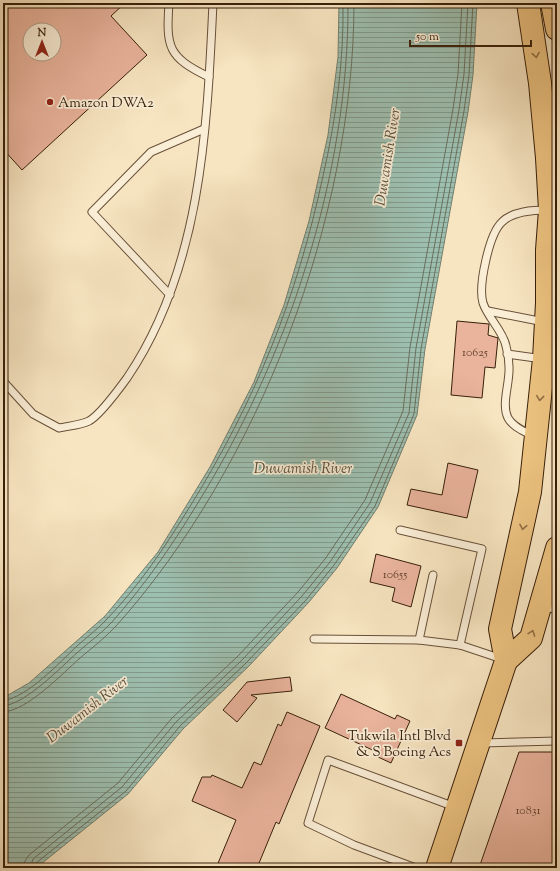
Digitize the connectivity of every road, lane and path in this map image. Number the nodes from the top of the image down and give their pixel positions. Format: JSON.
{"nodes":[{"id":1,"x":169,"y":3,"type":"edge"},
{"id":2,"x":214,"y":3,"type":"edge"},
{"id":3,"x":528,"y":3,"type":"edge"},
{"id":4,"x":552,"y":3,"type":"edge"},
{"id":5,"x":557,"y":29,"type":"edge"},
{"id":6,"x":209,"y":77,"type":"junction"},
{"id":7,"x":204,"y":129,"type":"junction"},
{"id":8,"x":550,"y":210,"type":"junction"},
{"id":9,"x":170,"y":295,"type":"junction"},
{"id":10,"x":488,"y":311,"type":"junction"},
{"id":11,"x":552,"y":331,"type":"edge"},
{"id":12,"x":507,"y":354,"type":"junction"},
{"id":13,"x":544,"y":359,"type":"junction"},
{"id":14,"x":3,"y":381,"type":"edge"},
{"id":15,"x":536,"y":438,"type":"junction"},
{"id":16,"x":400,"y":530,"type":"dead end"},
{"id":17,"x":557,"y":548,"type":"edge"},
{"id":18,"x":432,"y":575,"type":"dead end"},
{"id":19,"x":549,"y":608,"type":"edge"},
{"id":20,"x":314,"y":639,"type":"dead end"},
{"id":21,"x":418,"y":640,"type":"junction"},
{"id":22,"x":460,"y":645,"type":"junction"},
{"id":23,"x":506,"y":661,"type":"junction"},
{"id":24,"x":557,"y":741,"type":"edge"},
{"id":25,"x":478,"y":744,"type":"junction"},
{"id":26,"x":457,"y":808,"type":"junction"},
{"id":27,"x":416,"y":868,"type":"edge"},
{"id":28,"x":437,"y":868,"type":"edge"}],
"edges":[{"from":1,"to":6,"type":"lane"},
{"from":2,"to":6,"type":"lane"},
{"from":3,"to":8,"type":"main road","one_way":true},
{"from":4,"to":5,"type":"main road"},
{"from":6,"to":7,"type":"lane"},
{"from":7,"to":9,"type":"lane"},
{"from":7,"to":9,"type":"lane"},
{"from":8,"to":10,"type":"lane"},
{"from":8,"to":11,"type":"main road"},
{"from":9,"to":14,"type":"lane"},
{"from":10,"to":11,"type":"lane"},
{"from":10,"to":12,"type":"lane"},
{"from":11,"to":13,"type":"main road"},
{"from":12,"to":13,"type":"lane"},
{"from":12,"to":15,"type":"lane"},
{"from":13,"to":15,"type":"main road","one_way":true},
{"from":15,"to":23,"type":"main road","one_way":true},
{"from":16,"to":22,"type":"lane"},
{"from":17,"to":19,"type":"main road"},
{"from":18,"to":21,"type":"lane"},
{"from":23,"to":19,"type":"main road","one_way":true},
{"from":20,"to":21,"type":"lane"},
{"from":21,"to":22,"type":"lane"},
{"from":22,"to":23,"type":"lane"},
{"from":23,"to":25,"type":"main road"},
{"from":24,"to":25,"type":"lane"},
{"from":25,"to":26,"type":"main road"},
{"from":26,"to":27,"type":"lane"},
{"from":26,"to":28,"type":"main road"}]}
